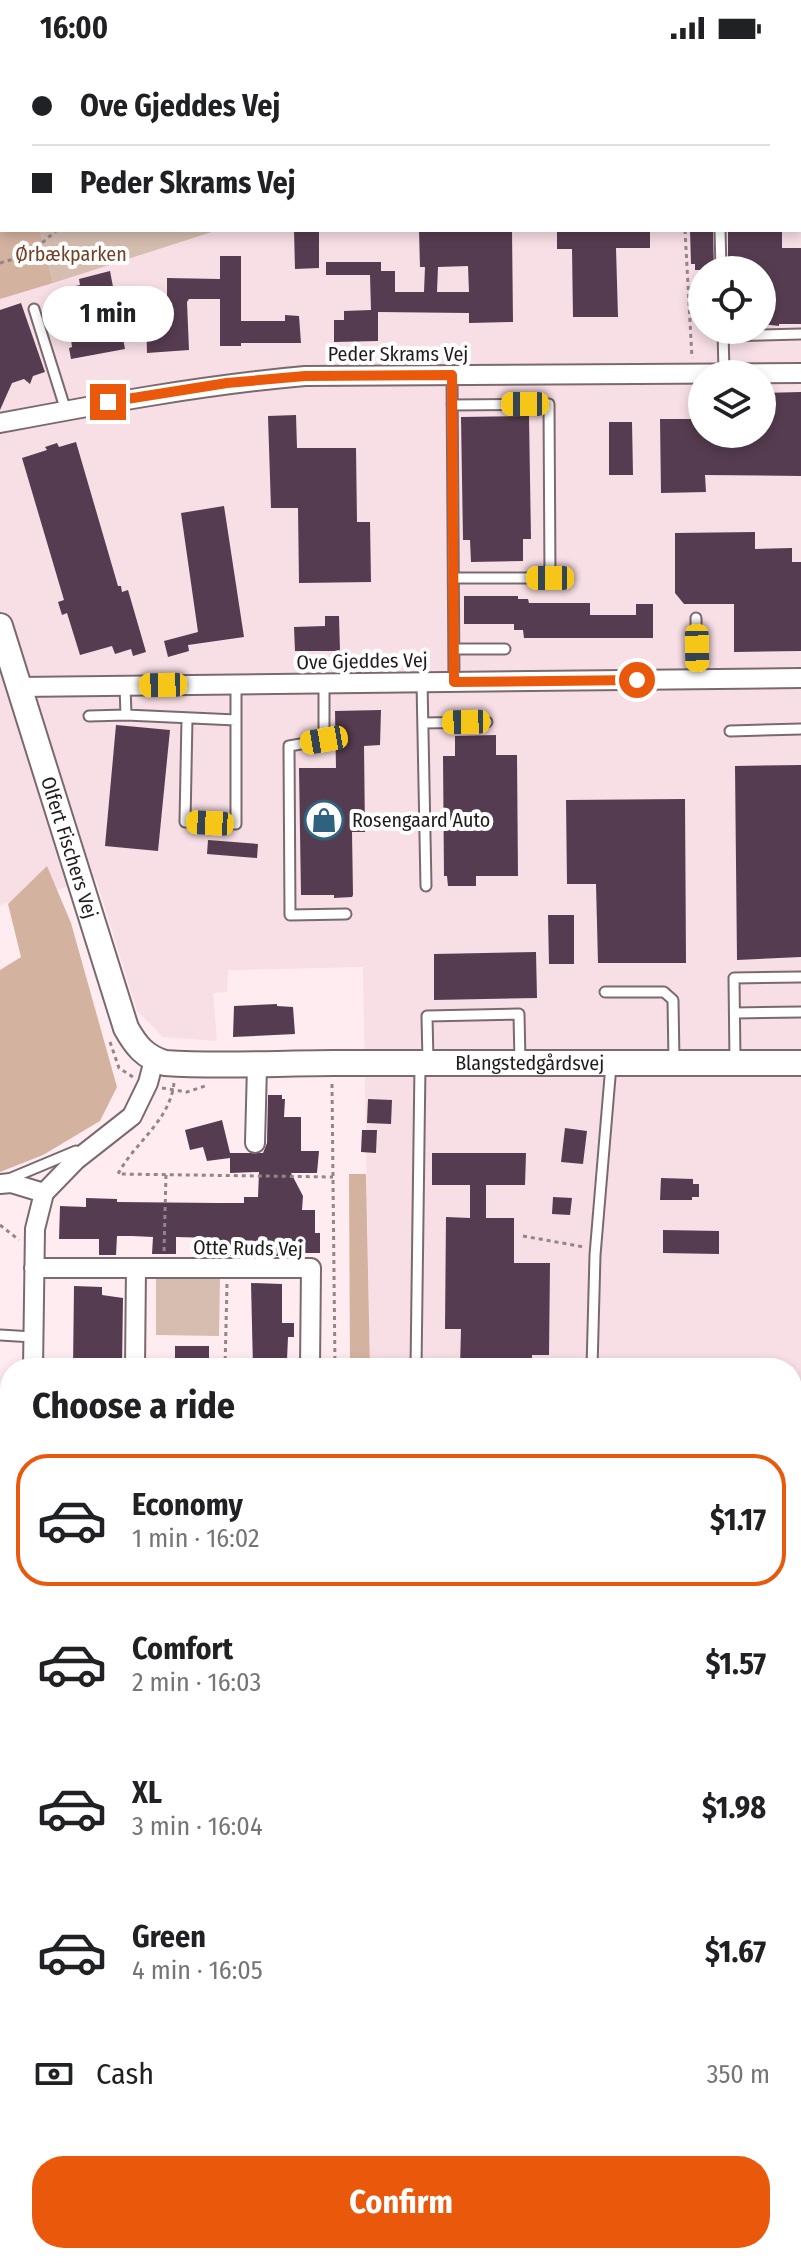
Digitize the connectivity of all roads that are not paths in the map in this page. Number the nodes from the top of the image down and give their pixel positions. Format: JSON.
{"nodes":[{"id":1,"x":720,"y":232,"type":"edge"},
{"id":2,"x":721,"y":256,"type":"edge"},
{"id":3,"x":34,"y":309,"type":"dead end"},
{"id":4,"x":776,"y":334,"type":"edge"},
{"id":5,"x":801,"y":334,"type":"edge"},
{"id":6,"x":776,"y":373,"type":"edge"},
{"id":7,"x":801,"y":373,"type":"edge"},
{"id":8,"x":688,"y":374,"type":"edge"},
{"id":9,"x":452,"y":375,"type":"junction"},
{"id":10,"x":452,"y":405,"type":"junction"},
{"id":11,"x":66,"y":411,"type":"junction"},
{"id":12,"x":0,"y":423,"type":"edge"},
{"id":13,"x":454,"y":578,"type":"junction"},
{"id":14,"x":696,"y":618,"type":"dead end"},
{"id":15,"x":0,"y":626,"type":"edge"},
{"id":16,"x":454,"y":649,"type":"junction"},
{"id":17,"x":505,"y":649,"type":"dead end"},
{"id":18,"x":801,"y":678,"type":"edge"},
{"id":19,"x":697,"y":679,"type":"junction"},
{"id":20,"x":422,"y":682,"type":"junction"},
{"id":21,"x":454,"y":682,"type":"junction"},
{"id":22,"x":324,"y":683,"type":"junction"},
{"id":23,"x":236,"y":684,"type":"junction"},
{"id":24,"x":125,"y":686,"type":"junction"},
{"id":25,"x":19,"y":687,"type":"junction"},
{"id":26,"x":126,"y":715,"type":"junction"},
{"id":27,"x":89,"y":716,"type":"dead end"},
{"id":28,"x":187,"y":718,"type":"junction"},
{"id":29,"x":236,"y":720,"type":"junction"},
{"id":30,"x":487,"y":722,"type":"dead end"},
{"id":31,"x":423,"y":723,"type":"junction"},
{"id":32,"x":801,"y":729,"type":"edge"},
{"id":33,"x":730,"y":731,"type":"dead end"},
{"id":34,"x":426,"y":886,"type":"dead end"},
{"id":35,"x":346,"y":914,"type":"dead end"},
{"id":36,"x":801,"y":977,"type":"edge"},
{"id":37,"x":605,"y":992,"type":"dead end"},
{"id":38,"x":801,"y":1012,"type":"edge"},
{"id":39,"x":735,"y":1013,"type":"junction"},
{"id":40,"x":165,"y":1062,"type":"junction"},
{"id":41,"x":735,"y":1063,"type":"junction"},
{"id":42,"x":801,"y":1063,"type":"edge"},
{"id":43,"x":674,"y":1064,"type":"junction"},
{"id":44,"x":424,"y":1065,"type":"junction"},
{"id":45,"x":520,"y":1065,"type":"junction"},
{"id":46,"x":611,"y":1065,"type":"junction"},
{"id":47,"x":257,"y":1066,"type":"junction"},
{"id":48,"x":105,"y":1137,"type":"junction"},
{"id":49,"x":255,"y":1143,"type":"dead end"},
{"id":50,"x":0,"y":1183,"type":"edge"},
{"id":51,"x":44,"y":1193,"type":"junction"},
{"id":52,"x":34,"y":1268,"type":"junction"},
{"id":53,"x":136,"y":1268,"type":"junction"},
{"id":54,"x":0,"y":1335,"type":"edge"},
{"id":55,"x":33,"y":1337,"type":"junction"},
{"id":56,"x":33,"y":1358,"type":"edge"},
{"id":57,"x":135,"y":1358,"type":"edge"},
{"id":58,"x":310,"y":1358,"type":"edge"},
{"id":59,"x":416,"y":1358,"type":"edge"},
{"id":60,"x":592,"y":1358,"type":"edge"}],
"edges":[{"from":1,"to":2,"type":"lane"},
{"from":3,"to":11,"type":"lane"},
{"from":4,"to":5,"type":"lane"},
{"from":6,"to":7,"type":"street","name":"Peder Skrams Vej"},
{"from":8,"to":9,"type":"street","name":"Peder Skrams Vej"},
{"from":9,"to":10,"type":"lane"},
{"from":9,"to":11,"type":"street","name":"Peder Skrams Vej"},
{"from":10,"to":13,"type":"lane"},
{"from":10,"to":13,"type":"lane"},
{"from":11,"to":12,"type":"street","name":"Peder Skrams Vej"},
{"from":13,"to":16,"type":"lane"},
{"from":14,"to":19,"type":"lane"},
{"from":15,"to":25,"type":"street","name":"Olfert Fischers Vej"},
{"from":16,"to":17,"type":"lane"},
{"from":16,"to":21,"type":"lane"},
{"from":18,"to":19,"type":"street","name":"Ove Gjeddes Vej"},
{"from":19,"to":21,"type":"street","name":"Ove Gjeddes Vej"},
{"from":20,"to":21,"type":"street","name":"Ove Gjeddes Vej"},
{"from":20,"to":22,"type":"street","name":"Ove Gjeddes Vej"},
{"from":20,"to":31,"type":"lane"},
{"from":22,"to":23,"type":"street","name":"Ove Gjeddes Vej"},
{"from":22,"to":35,"type":"lane"},
{"from":23,"to":24,"type":"street","name":"Ove Gjeddes Vej"},
{"from":23,"to":29,"type":"lane"},
{"from":24,"to":25,"type":"street","name":"Ove Gjeddes Vej"},
{"from":24,"to":26,"type":"lane"},
{"from":25,"to":40,"type":"street","name":"Olfert Fischers Vej"},
{"from":26,"to":27,"type":"lane"},
{"from":26,"to":28,"type":"lane"},
{"from":28,"to":29,"type":"lane"},
{"from":28,"to":29,"type":"lane"},
{"from":30,"to":31,"type":"lane"},
{"from":31,"to":34,"type":"lane"},
{"from":32,"to":33,"type":"lane"},
{"from":36,"to":39,"type":"lane"},
{"from":37,"to":43,"type":"lane"},
{"from":38,"to":39,"type":"lane"},
{"from":39,"to":41,"type":"lane"},
{"from":40,"to":47,"type":"street","name":"Blangstedgårdsvej"},
{"from":40,"to":48,"type":"street"},
{"from":41,"to":42,"type":"street","name":"Blangstedgårdsvej"},
{"from":41,"to":43,"type":"street","name":"Blangstedgårdsvej"},
{"from":43,"to":46,"type":"street","name":"Blangstedgårdsvej"},
{"from":44,"to":45,"type":"street","name":"Blangstedgårdsvej"},
{"from":44,"to":45,"type":"lane"},
{"from":44,"to":47,"type":"street","name":"Blangstedgårdsvej"},
{"from":44,"to":59,"type":"lane"},
{"from":45,"to":46,"type":"street","name":"Blangstedgårdsvej"},
{"from":46,"to":60,"type":"lane"},
{"from":47,"to":49,"type":"street"},
{"from":48,"to":50,"type":"lane"},
{"from":48,"to":51,"type":"street"},
{"from":50,"to":51,"type":"street"},
{"from":51,"to":52,"type":"street"},
{"from":52,"to":53,"type":"street","name":"Otte Ruds Vej"},
{"from":52,"to":55,"type":"street"},
{"from":53,"to":57,"type":"street"},
{"from":53,"to":58,"type":"street","name":"Otte Ruds Vej"},
{"from":54,"to":55,"type":"lane"},
{"from":55,"to":56,"type":"street"}]}
